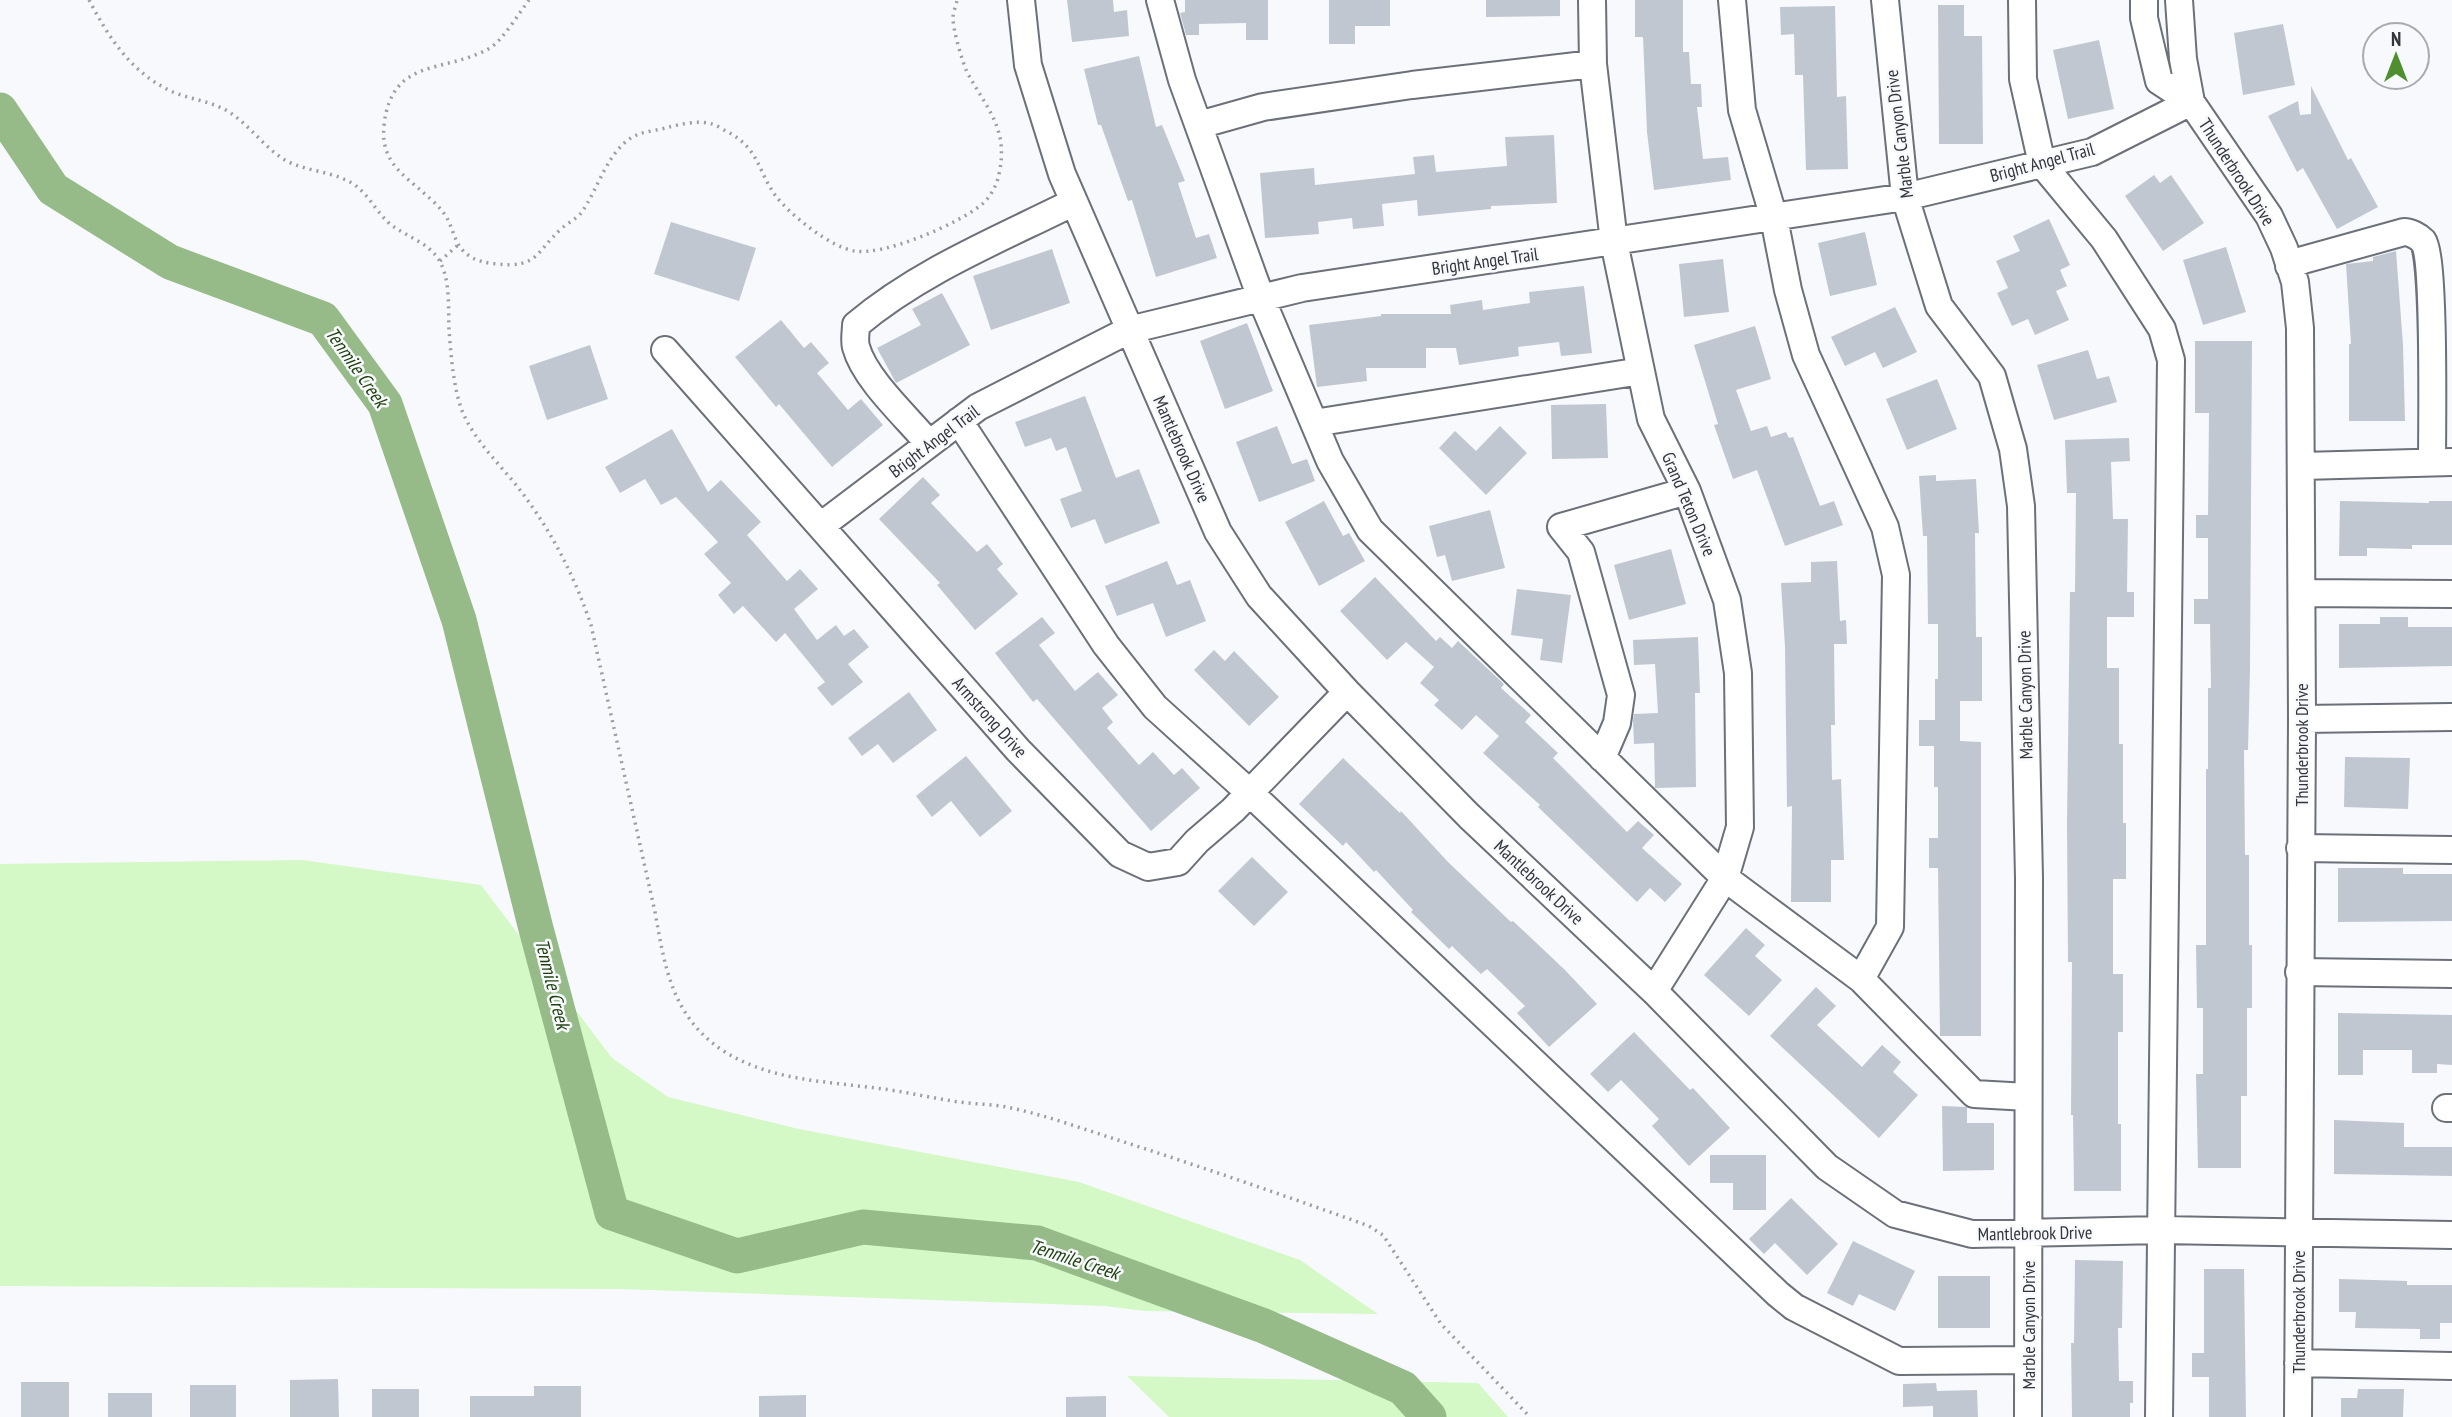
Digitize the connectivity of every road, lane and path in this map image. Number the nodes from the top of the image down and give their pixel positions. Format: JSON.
{"nodes":[{"id":1,"x":89,"y":0,"type":"edge"},
{"id":2,"x":529,"y":0,"type":"edge"},
{"id":3,"x":957,"y":0,"type":"edge"},
{"id":4,"x":1021,"y":0,"type":"edge"},
{"id":5,"x":1160,"y":0,"type":"edge"},
{"id":6,"x":1592,"y":0,"type":"edge"},
{"id":7,"x":1732,"y":0,"type":"edge"},
{"id":8,"x":1885,"y":0,"type":"edge"},
{"id":9,"x":2022,"y":0,"type":"edge"},
{"id":10,"x":2144,"y":0,"type":"edge"},
{"id":11,"x":2179,"y":0,"type":"edge"},
{"id":12,"x":1593,"y":64,"type":"junction"},
{"id":13,"x":2191,"y":102,"type":"junction"},
{"id":14,"x":1199,"y":125,"type":"junction"},
{"id":15,"x":2042,"y":164,"type":"junction"},
{"id":16,"x":1905,"y":197,"type":"junction"},
{"id":17,"x":1074,"y":202,"type":"junction"},
{"id":18,"x":1774,"y":218,"type":"junction"},
{"id":19,"x":1614,"y":242,"type":"junction"},
{"id":20,"x":458,"y":245,"type":"junction"},
{"id":21,"x":440,"y":261,"type":"junction"},
{"id":22,"x":2289,"y":266,"type":"junction"},
{"id":23,"x":1261,"y":298,"type":"junction"},
{"id":24,"x":1129,"y":330,"type":"junction"},
{"id":25,"x":665,"y":350,"type":"dead end"},
{"id":26,"x":1641,"y":371,"type":"junction"},
{"id":27,"x":959,"y":421,"type":"junction"},
{"id":28,"x":1314,"y":422,"type":"junction"},
{"id":29,"x":929,"y":444,"type":"junction"},
{"id":30,"x":2442,"y":462,"type":"edge"},
{"id":31,"x":2302,"y":466,"type":"junction"},
{"id":32,"x":1687,"y":491,"type":"junction"},
{"id":33,"x":822,"y":526,"type":"junction"},
{"id":34,"x":2302,"y":593,"type":"junction"},
{"id":35,"x":2452,"y":594,"type":"edge"},
{"id":36,"x":1347,"y":692,"type":"junction"},
{"id":37,"x":2452,"y":717,"type":"edge"},
{"id":38,"x":2302,"y":719,"type":"junction"},
{"id":39,"x":1602,"y":758,"type":"junction"},
{"id":40,"x":1250,"y":793,"type":"junction"},
{"id":41,"x":2301,"y":848,"type":"junction"},
{"id":42,"x":2452,"y":850,"type":"edge"},
{"id":43,"x":1726,"y":878,"type":"junction"},
{"id":44,"x":2299,"y":972,"type":"junction"},
{"id":45,"x":2452,"y":974,"type":"edge"},
{"id":46,"x":1861,"y":979,"type":"junction"},
{"id":47,"x":1654,"y":991,"type":"junction"},
{"id":48,"x":2028,"y":1097,"type":"junction"},
{"id":49,"x":2161,"y":1230,"type":"junction"},
{"id":50,"x":2298,"y":1233,"type":"junction"},
{"id":51,"x":2028,"y":1234,"type":"junction"},
{"id":52,"x":2452,"y":1235,"type":"edge"},
{"id":53,"x":2028,"y":1360,"type":"junction"},
{"id":54,"x":2298,"y":1363,"type":"junction"},
{"id":55,"x":2452,"y":1366,"type":"edge"},
{"id":56,"x":1530,"y":1417,"type":"edge"},
{"id":57,"x":2028,"y":1417,"type":"edge"},
{"id":58,"x":2159,"y":1417,"type":"edge"},
{"id":59,"x":2298,"y":1417,"type":"edge"}],
"edges":[{"from":1,"to":21,"type":"path"},
{"from":2,"to":20,"type":"path"},
{"from":3,"to":20,"type":"path"},
{"from":4,"to":17,"type":"street","name":"Mantlebrook Drive"},
{"from":5,"to":14,"type":"street"},
{"from":6,"to":12,"type":"street","name":"Grand Teton Drive"},
{"from":7,"to":18,"type":"street"},
{"from":8,"to":16,"type":"street","name":"Marble Canyon Drive"},
{"from":9,"to":15,"type":"street"},
{"from":10,"to":13,"type":"street","name":"Thunderbrook Drive"},
{"from":11,"to":13,"type":"street","name":"Thunderbrook Drive"},
{"from":12,"to":14,"type":"street"},
{"from":12,"to":19,"type":"street","name":"Grand Teton Drive"},
{"from":13,"to":15,"type":"street","name":"Bright Angel Trail"},
{"from":13,"to":22,"type":"street","name":"Thunderbrook Drive"},
{"from":14,"to":23,"type":"street"},
{"from":15,"to":16,"type":"street","name":"Bright Angel Trail"},
{"from":15,"to":49,"type":"street"},
{"from":16,"to":18,"type":"street","name":"Bright Angel Trail"},
{"from":16,"to":48,"type":"street","name":"Marble Canyon Drive"},
{"from":17,"to":24,"type":"street","name":"Mantlebrook Drive"},
{"from":17,"to":29,"type":"street"},
{"from":18,"to":19,"type":"street","name":"Bright Angel Trail"},
{"from":18,"to":46,"type":"street"},
{"from":19,"to":23,"type":"street","name":"Bright Angel Trail"},
{"from":19,"to":26,"type":"street","name":"Grand Teton Drive"},
{"from":20,"to":21,"type":"path"},
{"from":21,"to":56,"type":"path"},
{"from":22,"to":30,"type":"street"},
{"from":22,"to":31,"type":"street","name":"Thunderbrook Drive"},
{"from":23,"to":24,"type":"street","name":"Bright Angel Trail"},
{"from":23,"to":28,"type":"street"},
{"from":24,"to":27,"type":"street","name":"Bright Angel Trail"},
{"from":24,"to":36,"type":"street","name":"Mantlebrook Drive"},
{"from":25,"to":33,"type":"street","name":"Armstrong Drive"},
{"from":26,"to":28,"type":"street"},
{"from":26,"to":32,"type":"street","name":"Grand Teton Drive"},
{"from":27,"to":29,"type":"street","name":"Bright Angel Trail"},
{"from":27,"to":40,"type":"street"},
{"from":28,"to":39,"type":"street"},
{"from":29,"to":33,"type":"street","name":"Bright Angel Trail"},
{"from":30,"to":31,"type":"street"},
{"from":31,"to":34,"type":"street","name":"Thunderbrook Drive"},
{"from":32,"to":39,"type":"street"},
{"from":32,"to":43,"type":"street","name":"Grand Teton Drive"},
{"from":33,"to":40,"type":"street","name":"Armstrong Drive"},
{"from":34,"to":35,"type":"street"},
{"from":34,"to":38,"type":"street","name":"Thunderbrook Drive"},
{"from":36,"to":40,"type":"street","name":"Armstrong Drive"},
{"from":36,"to":47,"type":"street","name":"Mantlebrook Drive"},
{"from":37,"to":38,"type":"street"},
{"from":38,"to":41,"type":"street","name":"Thunderbrook Drive"},
{"from":39,"to":43,"type":"street"},
{"from":40,"to":53,"type":"street"},
{"from":41,"to":42,"type":"street"},
{"from":41,"to":44,"type":"street","name":"Thunderbrook Drive"},
{"from":43,"to":46,"type":"street"},
{"from":43,"to":47,"type":"street","name":"Grand Teton Drive"},
{"from":44,"to":45,"type":"street"},
{"from":44,"to":50,"type":"street","name":"Thunderbrook Drive"},
{"from":46,"to":48,"type":"street"},
{"from":47,"to":51,"type":"street","name":"Mantlebrook Drive"},
{"from":48,"to":51,"type":"street","name":"Marble Canyon Drive"},
{"from":49,"to":50,"type":"street","name":"Mantlebrook Drive"},
{"from":49,"to":51,"type":"street","name":"Mantlebrook Drive"},
{"from":49,"to":58,"type":"street"},
{"from":50,"to":52,"type":"street","name":"Mantlebrook Drive"},
{"from":50,"to":54,"type":"street","name":"Thunderbrook Drive"},
{"from":51,"to":53,"type":"street","name":"Marble Canyon Drive"},
{"from":53,"to":57,"type":"street","name":"Marble Canyon Drive"},
{"from":54,"to":55,"type":"street"},
{"from":54,"to":59,"type":"street","name":"Thunderbrook Drive"}]}
